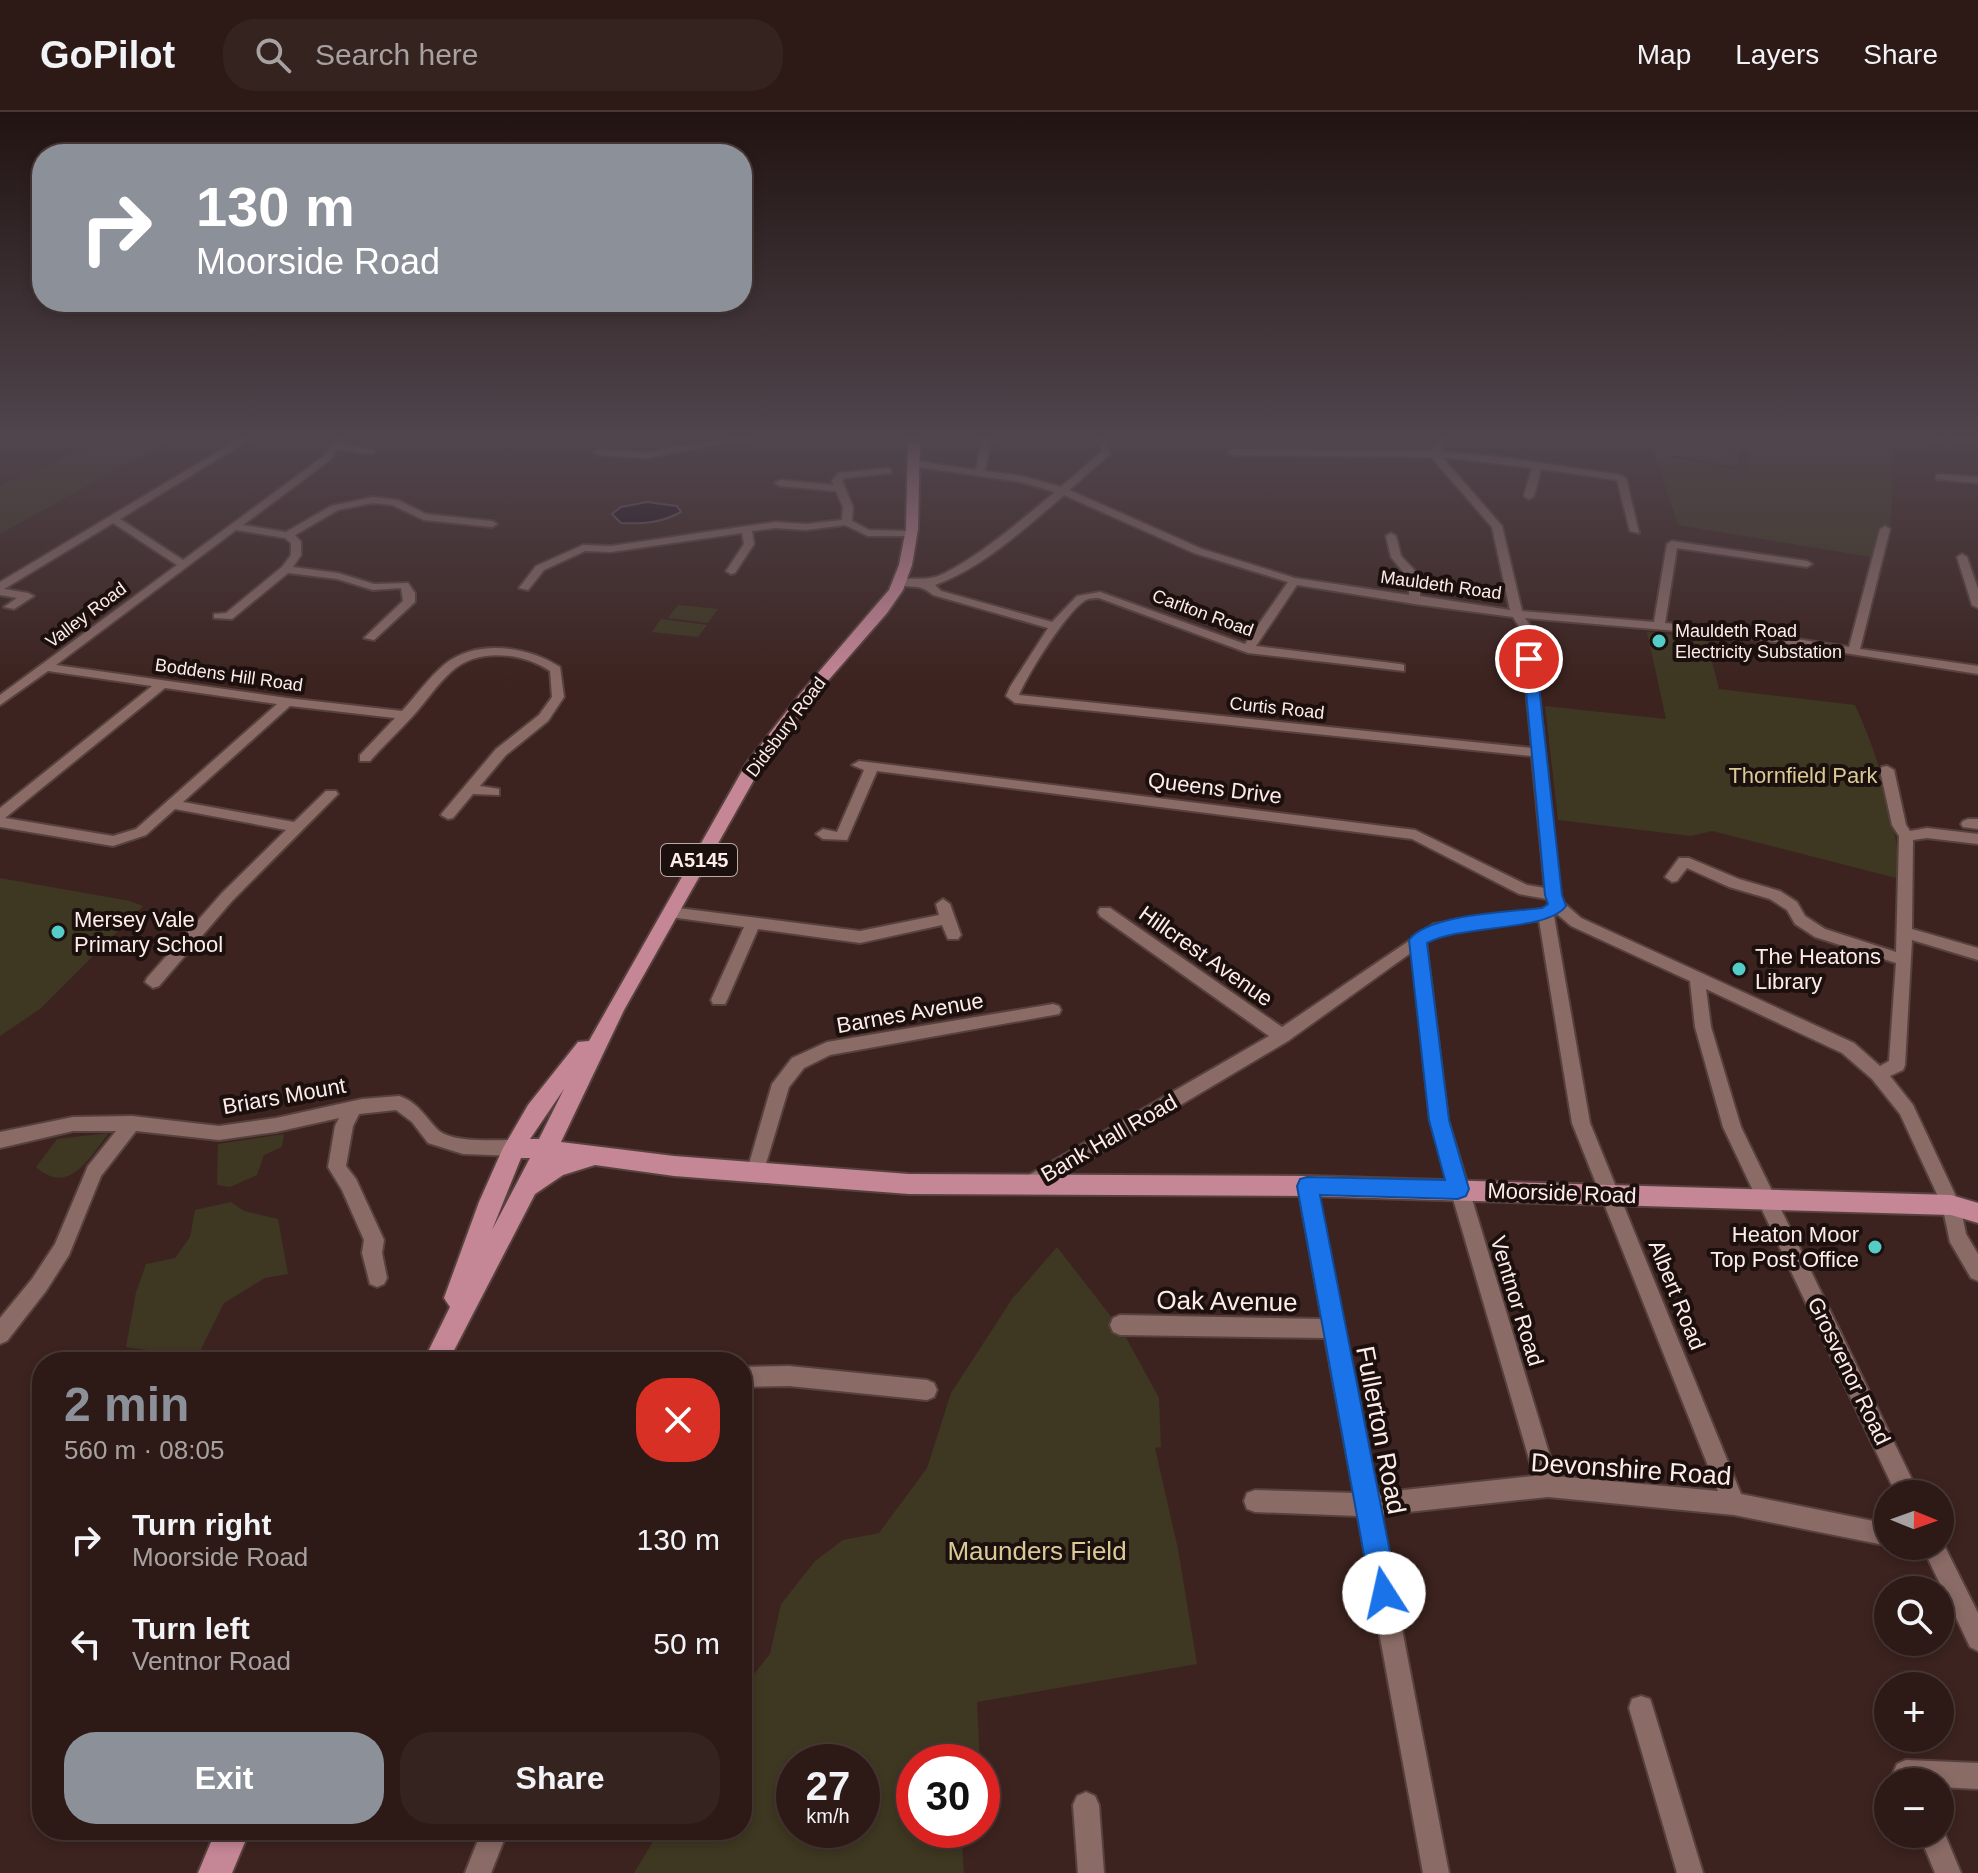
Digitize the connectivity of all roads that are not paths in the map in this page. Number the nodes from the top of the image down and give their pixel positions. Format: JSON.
{"nodes":[{"id":1,"x":111,"y":520,"type":"edge"},
{"id":2,"x":115,"y":520,"type":"edge"},
{"id":3,"x":244,"y":520,"type":"edge"},
{"id":4,"x":314,"y":520,"type":"edge"},
{"id":5,"x":455,"y":520,"type":"edge"},
{"id":6,"x":911,"y":520,"type":"edge"},
{"id":7,"x":1024,"y":520,"type":"edge"},
{"id":8,"x":1129,"y":520,"type":"edge"},
{"id":9,"x":1492,"y":520,"type":"edge"},
{"id":10,"x":1632,"y":520,"type":"edge"},
{"id":11,"x":847,"y":522,"type":"joint"},
{"id":12,"x":492,"y":524,"type":"dead end"},
{"id":13,"x":235,"y":527,"type":"junction"},
{"id":14,"x":746,"y":529,"type":"junction"},
{"id":15,"x":1885,"y":529,"type":"dead end"},
{"id":16,"x":1635,"y":531,"type":"dead end"},
{"id":17,"x":910,"y":534,"type":"junction"},
{"id":18,"x":288,"y":535,"type":"junction"},
{"id":19,"x":1391,"y":536,"type":"dead end"},
{"id":20,"x":1962,"y":557,"type":"dead end"},
{"id":21,"x":185,"y":564,"type":"junction"},
{"id":22,"x":1807,"y":564,"type":"dead end"},
{"id":23,"x":286,"y":569,"type":"junction"},
{"id":24,"x":731,"y":571,"type":"dead end"},
{"id":25,"x":421,"y":581,"type":"dead end"},
{"id":26,"x":1294,"y":581,"type":"junction"},
{"id":27,"x":900,"y":582,"type":"junction"},
{"id":28,"x":1397,"y":582,"type":"dead end"},
{"id":29,"x":927,"y":584,"type":"junction"},
{"id":30,"x":1415,"y":584,"type":"junction"},
{"id":31,"x":404,"y":585,"type":"junction"},
{"id":32,"x":1434,"y":587,"type":"dead end"},
{"id":33,"x":524,"y":588,"type":"dead end"},
{"id":34,"x":0,"y":589,"type":"edge"},
{"id":35,"x":1415,"y":601,"type":"junction"},
{"id":36,"x":1978,"y":605,"type":"edge"},
{"id":37,"x":10,"y":607,"type":"dead end"},
{"id":38,"x":1517,"y":614,"type":"junction"},
{"id":39,"x":223,"y":617,"type":"dead end"},
{"id":40,"x":1659,"y":626,"type":"junction"},
{"id":41,"x":1056,"y":627,"type":"junction"},
{"id":42,"x":355,"y":636,"type":"dead end"},
{"id":43,"x":370,"y":638,"type":"junction"},
{"id":44,"x":385,"y":639,"type":"dead end"},
{"id":45,"x":1248,"y":649,"type":"junction"},
{"id":46,"x":1854,"y":651,"type":"junction"},
{"id":47,"x":47,"y":667,"type":"junction"},
{"id":48,"x":1400,"y":668,"type":"dead end"},
{"id":49,"x":1978,"y":670,"type":"edge"},
{"id":50,"x":162,"y":684,"type":"junction"},
{"id":51,"x":0,"y":688,"type":"edge"},
{"id":52,"x":14,"y":691,"type":"junction"},
{"id":53,"x":0,"y":701,"type":"edge"},
{"id":54,"x":287,"y":702,"type":"junction"},
{"id":55,"x":407,"y":715,"type":"junction"},
{"id":56,"x":1538,"y":753,"type":"junction"},
{"id":57,"x":364,"y":758,"type":"dead end"},
{"id":58,"x":1887,"y":770,"type":"dead end"},
{"id":59,"x":470,"y":789,"type":"junction"},
{"id":60,"x":494,"y":792,"type":"dead end"},
{"id":61,"x":332,"y":794,"type":"dead end"},
{"id":62,"x":172,"y":804,"type":"junction"},
{"id":63,"x":0,"y":815,"type":"edge"},
{"id":64,"x":448,"y":815,"type":"dead end"},
{"id":65,"x":0,"y":822,"type":"edge"},
{"id":66,"x":295,"y":827,"type":"junction"},
{"id":67,"x":823,"y":834,"type":"dead end"},
{"id":68,"x":1906,"y":836,"type":"junction"},
{"id":69,"x":1978,"y":839,"type":"edge"},
{"id":70,"x":1672,"y":877,"type":"dead end"},
{"id":71,"x":1552,"y":905,"type":"junction"},
{"id":72,"x":670,"y":912,"type":"junction"},
{"id":73,"x":1105,"y":912,"type":"dead end"},
{"id":74,"x":753,"y":923,"type":"junction"},
{"id":75,"x":1905,"y":932,"type":"junction"},
{"id":76,"x":953,"y":935,"type":"dead end"},
{"id":77,"x":1418,"y":940,"type":"junction"},
{"id":78,"x":1978,"y":954,"type":"edge"},
{"id":79,"x":1904,"y":960,"type":"junction"},
{"id":80,"x":1697,"y":977,"type":"junction"},
{"id":81,"x":153,"y":982,"type":"dead end"},
{"id":82,"x":719,"y":1000,"type":"dead end"},
{"id":83,"x":615,"y":1009,"type":"junction"},
{"id":84,"x":1053,"y":1010,"type":"dead end"},
{"id":85,"x":1282,"y":1036,"type":"junction"},
{"id":86,"x":1878,"y":1074,"type":"junction"},
{"id":87,"x":352,"y":1110,"type":"junction"},
{"id":88,"x":132,"y":1123,"type":"junction"},
{"id":89,"x":0,"y":1140,"type":"edge"},
{"id":90,"x":515,"y":1148,"type":"junction"},
{"id":91,"x":545,"y":1149,"type":"junction"},
{"id":92,"x":610,"y":1158,"type":"junction"},
{"id":93,"x":756,"y":1171,"type":"junction"},
{"id":94,"x":1028,"y":1185,"type":"junction"},
{"id":95,"x":1307,"y":1186,"type":"junction"},
{"id":96,"x":526,"y":1189,"type":"junction"},
{"id":97,"x":1458,"y":1189,"type":"junction"},
{"id":98,"x":1611,"y":1196,"type":"junction"},
{"id":99,"x":1767,"y":1201,"type":"junction"},
{"id":100,"x":1951,"y":1205,"type":"junction"},
{"id":101,"x":1978,"y":1213,"type":"edge"},
{"id":102,"x":1978,"y":1272,"type":"edge"},
{"id":103,"x":377,"y":1278,"type":"dead end"},
{"id":104,"x":1120,"y":1325,"type":"dead end"},
{"id":105,"x":1332,"y":1329,"type":"junction"},
{"id":106,"x":0,"y":1334,"type":"edge"},
{"id":107,"x":437,"y":1352,"type":"edge"},
{"id":108,"x":439,"y":1352,"type":"edge"},
{"id":109,"x":752,"y":1377,"type":"edge"},
{"id":110,"x":927,"y":1390,"type":"dead end"},
{"id":111,"x":1901,"y":1480,"type":"edge"},
{"id":112,"x":1548,"y":1486,"type":"junction"},
{"id":113,"x":1255,"y":1501,"type":"dead end"},
{"id":114,"x":1734,"y":1504,"type":"junction"},
{"id":115,"x":1369,"y":1505,"type":"junction"},
{"id":116,"x":1874,"y":1532,"type":"edge"},
{"id":117,"x":1940,"y":1560,"type":"edge"},
{"id":118,"x":1978,"y":1639,"type":"edge"},
{"id":119,"x":1641,"y":1708,"type":"dead end"},
{"id":120,"x":1954,"y":1775,"type":"edge"},
{"id":121,"x":1978,"y":1776,"type":"edge"},
{"id":122,"x":1086,"y":1805,"type":"dead end"},
{"id":123,"x":229,"y":1840,"type":"edge"},
{"id":124,"x":491,"y":1840,"type":"edge"},
{"id":125,"x":1938,"y":1848,"type":"edge"},
{"id":126,"x":215,"y":1873,"type":"edge"},
{"id":127,"x":478,"y":1873,"type":"edge"},
{"id":128,"x":1091,"y":1873,"type":"edge"},
{"id":129,"x":1436,"y":1873,"type":"edge"},
{"id":130,"x":1690,"y":1873,"type":"edge"},
{"id":131,"x":1948,"y":1873,"type":"edge"}],
"edges":[{"from":1,"to":34,"type":"street"},
{"from":2,"to":21,"type":"street"},
{"from":3,"to":13,"type":"street","name":"Valley Road"},
{"from":4,"to":18,"type":"street"},
{"from":5,"to":12,"type":"street"},
{"from":6,"to":17,"type":"main road","name":"Didsbury Road","number":"A5145"},
{"from":7,"to":29,"type":"street"},
{"from":8,"to":26,"type":"street","name":"Mauldeth Road"},
{"from":9,"to":38,"type":"street","name":"Albert Road"},
{"from":10,"to":16,"type":"street"},
{"from":11,"to":14,"type":"street"},
{"from":11,"to":17,"type":"street"},
{"from":13,"to":18,"type":"street"},
{"from":13,"to":21,"type":"street","name":"Valley Road"},
{"from":14,"to":24,"type":"street"},
{"from":14,"to":33,"type":"street"},
{"from":15,"to":46,"type":"street"},
{"from":17,"to":27,"type":"main road","name":"Didsbury Road","number":"A5145"},
{"from":18,"to":23,"type":"street"},
{"from":19,"to":30,"type":"street"},
{"from":20,"to":36,"type":"street"},
{"from":21,"to":47,"type":"street","name":"Valley Road"},
{"from":22,"to":40,"type":"street"},
{"from":23,"to":31,"type":"street"},
{"from":23,"to":39,"type":"street"},
{"from":25,"to":31,"type":"street"},
{"from":26,"to":35,"type":"street","name":"Mauldeth Road"},
{"from":26,"to":45,"type":"street"},
{"from":27,"to":29,"type":"street"},
{"from":27,"to":72,"type":"main road","name":"Didsbury Road","number":"A5145"},
{"from":28,"to":30,"type":"street"},
{"from":29,"to":41,"type":"street"},
{"from":30,"to":32,"type":"street"},
{"from":30,"to":35,"type":"street"},
{"from":31,"to":43,"type":"street"},
{"from":34,"to":37,"type":"street"},
{"from":35,"to":38,"type":"street","name":"Mauldeth Road"},
{"from":38,"to":40,"type":"street","name":"Mauldeth Road"},
{"from":38,"to":56,"type":"street","name":"Albert Road"},
{"from":40,"to":46,"type":"street","name":"Mauldeth Road"},
{"from":41,"to":45,"type":"street","name":"Carlton Road"},
{"from":41,"to":56,"type":"street","name":"Curtis Road"},
{"from":42,"to":43,"type":"street"},
{"from":43,"to":44,"type":"street"},
{"from":45,"to":48,"type":"street","name":"Carlton Road"},
{"from":46,"to":49,"type":"street","name":"Mauldeth Road"},
{"from":47,"to":50,"type":"street","name":"Boddens Hill Road"},
{"from":47,"to":52,"type":"street","name":"Valley Road"},
{"from":50,"to":54,"type":"street","name":"Boddens Hill Road"},
{"from":50,"to":63,"type":"street"},
{"from":51,"to":52,"type":"street"},
{"from":52,"to":53,"type":"street","name":"Valley Road"},
{"from":54,"to":55,"type":"street","name":"Boddens Hill Road"},
{"from":54,"to":62,"type":"street"},
{"from":55,"to":57,"type":"street"},
{"from":55,"to":59,"type":"street"},
{"from":56,"to":71,"type":"street","name":"Albert Road"},
{"from":58,"to":68,"type":"street"},
{"from":59,"to":60,"type":"street"},
{"from":59,"to":64,"type":"street"},
{"from":61,"to":66,"type":"street"},
{"from":62,"to":65,"type":"street"},
{"from":62,"to":66,"type":"street"},
{"from":66,"to":81,"type":"street"},
{"from":67,"to":71,"type":"street","name":"Queens Drive"},
{"from":68,"to":69,"type":"street"},
{"from":68,"to":75,"type":"street"},
{"from":70,"to":79,"type":"street"},
{"from":71,"to":77,"type":"street","name":"Bank Hall Road"},
{"from":71,"to":80,"type":"street"},
{"from":71,"to":98,"type":"street","name":"Albert Road"},
{"from":72,"to":74,"type":"street"},
{"from":72,"to":83,"type":"main road","name":"Didsbury Road","number":"A5145"},
{"from":73,"to":85,"type":"street","name":"Hillcrest Avenue"},
{"from":74,"to":76,"type":"street"},
{"from":74,"to":82,"type":"street"},
{"from":75,"to":78,"type":"street"},
{"from":75,"to":79,"type":"street"},
{"from":77,"to":85,"type":"street","name":"Bank Hall Road"},
{"from":77,"to":97,"type":"street","name":"Ventnor Road"},
{"from":79,"to":86,"type":"street"},
{"from":80,"to":86,"type":"street"},
{"from":80,"to":99,"type":"street","name":"Grosvenor Road"},
{"from":83,"to":90,"type":"main road","name":"Didsbury Road","number":"A5145"},
{"from":83,"to":91,"type":"main road","name":"Didsbury Road","number":"A5145"},
{"from":84,"to":93,"type":"street","name":"Barnes Avenue"},
{"from":85,"to":94,"type":"street","name":"Bank Hall Road"},
{"from":86,"to":100,"type":"street"},
{"from":87,"to":88,"type":"street","name":"Briars Mount"},
{"from":87,"to":90,"type":"street","name":"Briars Mount"},
{"from":87,"to":103,"type":"street"},
{"from":88,"to":89,"type":"street","name":"Briars Mount"},
{"from":88,"to":106,"type":"street"},
{"from":90,"to":91,"type":"main road"},
{"from":90,"to":107,"type":"main road","name":"Didsbury Road","number":"A5145"},
{"from":91,"to":92,"type":"main road","name":"Bank Hall Road"},
{"from":91,"to":96,"type":"main road","name":"Didsbury Road","number":"A5145"},
{"from":92,"to":93,"type":"main road","name":"Bank Hall Road"},
{"from":92,"to":96,"type":"main road","name":"Bank Hall Road"},
{"from":93,"to":94,"type":"main road","name":"Bank Hall Road"},
{"from":94,"to":95,"type":"main road","name":"Moorside Road"},
{"from":95,"to":97,"type":"main road","name":"Moorside Road"},
{"from":95,"to":105,"type":"street","name":"Fullerton Road"},
{"from":96,"to":108,"type":"main road","name":"Didsbury Road","number":"A5145"},
{"from":97,"to":98,"type":"main road","name":"Moorside Road"},
{"from":97,"to":112,"type":"street","name":"Ventnor Road"},
{"from":98,"to":99,"type":"main road","name":"Moorside Road"},
{"from":98,"to":114,"type":"street","name":"Albert Road"},
{"from":99,"to":100,"type":"main road","name":"Moorside Road"},
{"from":99,"to":111,"type":"street","name":"Grosvenor Road"},
{"from":100,"to":101,"type":"main road","name":"Moorside Road"},
{"from":100,"to":102,"type":"street"},
{"from":104,"to":105,"type":"street","name":"Oak Avenue"},
{"from":105,"to":115,"type":"street","name":"Fullerton Road"},
{"from":109,"to":110,"type":"street"},
{"from":112,"to":114,"type":"street","name":"Devonshire Road"},
{"from":112,"to":115,"type":"street","name":"Devonshire Road"},
{"from":113,"to":115,"type":"street","name":"Devonshire Road"},
{"from":114,"to":116,"type":"street","name":"Devonshire Road"},
{"from":115,"to":129,"type":"street","name":"Fullerton Road"},
{"from":117,"to":118,"type":"street"},
{"from":119,"to":130,"type":"street"},
{"from":120,"to":121,"type":"street"},
{"from":122,"to":128,"type":"street"},
{"from":123,"to":126,"type":"main road"},
{"from":124,"to":127,"type":"street"},
{"from":125,"to":131,"type":"street"}]}
